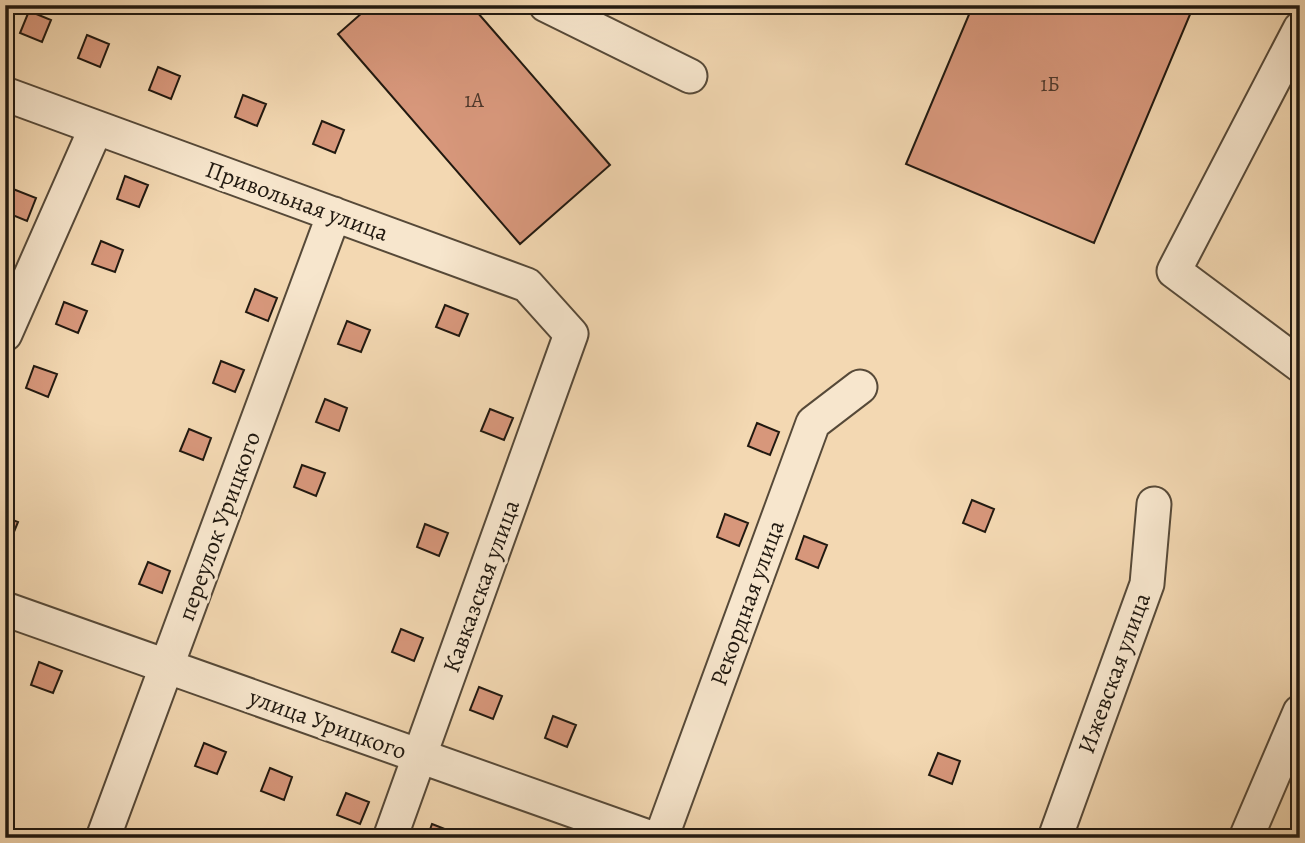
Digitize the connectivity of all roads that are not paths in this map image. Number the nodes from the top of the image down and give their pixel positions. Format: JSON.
{"nodes":[{"id":1,"x":546,"y":5,"type":"edge"},
{"id":2,"x":1300,"y":29,"type":"edge"},
{"id":3,"x":690,"y":76,"type":"dead end"},
{"id":4,"x":5,"y":94,"type":"edge"},
{"id":5,"x":96,"y":128,"type":"junction"},
{"id":6,"x":334,"y":214,"type":"junction"},
{"id":7,"x":5,"y":334,"type":"edge"},
{"id":8,"x":570,"y":334,"type":"joint"},
{"id":9,"x":1300,"y":365,"type":"edge"},
{"id":10,"x":860,"y":387,"type":"dead end"},
{"id":11,"x":1154,"y":504,"type":"dead end"},
{"id":12,"x":5,"y":609,"type":"edge"},
{"id":13,"x":167,"y":666,"type":"junction"},
{"id":14,"x":1300,"y":712,"type":"edge"},
{"id":15,"x":420,"y":756,"type":"junction"},
{"id":16,"x":103,"y":838,"type":"edge"},
{"id":17,"x":390,"y":838,"type":"edge"},
{"id":18,"x":651,"y":838,"type":"edge"},
{"id":19,"x":661,"y":838,"type":"edge"},
{"id":20,"x":1055,"y":838,"type":"edge"},
{"id":21,"x":1246,"y":838,"type":"edge"}],
"edges":[{"from":1,"to":3,"type":"street"},
{"from":2,"to":9,"type":"street"},
{"from":4,"to":5,"type":"street","name":"Привольная улица"},
{"from":5,"to":6,"type":"street","name":"Привольная улица"},
{"from":5,"to":7,"type":"street"},
{"from":6,"to":8,"type":"street","name":"Привольная улица"},
{"from":6,"to":13,"type":"street","name":"переулок Урицкого"},
{"from":8,"to":15,"type":"street","name":"Кавказская улица"},
{"from":10,"to":19,"type":"street","name":"Рекордная улица"},
{"from":11,"to":20,"type":"street","name":"Ижевская улица"},
{"from":12,"to":13,"type":"street","name":"улица Урицкого"},
{"from":13,"to":15,"type":"street","name":"улица Урицкого"},
{"from":13,"to":16,"type":"street","name":"переулок Урицкого"},
{"from":14,"to":21,"type":"street"},
{"from":15,"to":17,"type":"street","name":"Кавказская улица"},
{"from":15,"to":18,"type":"street","name":"улица Урицкого"}]}
